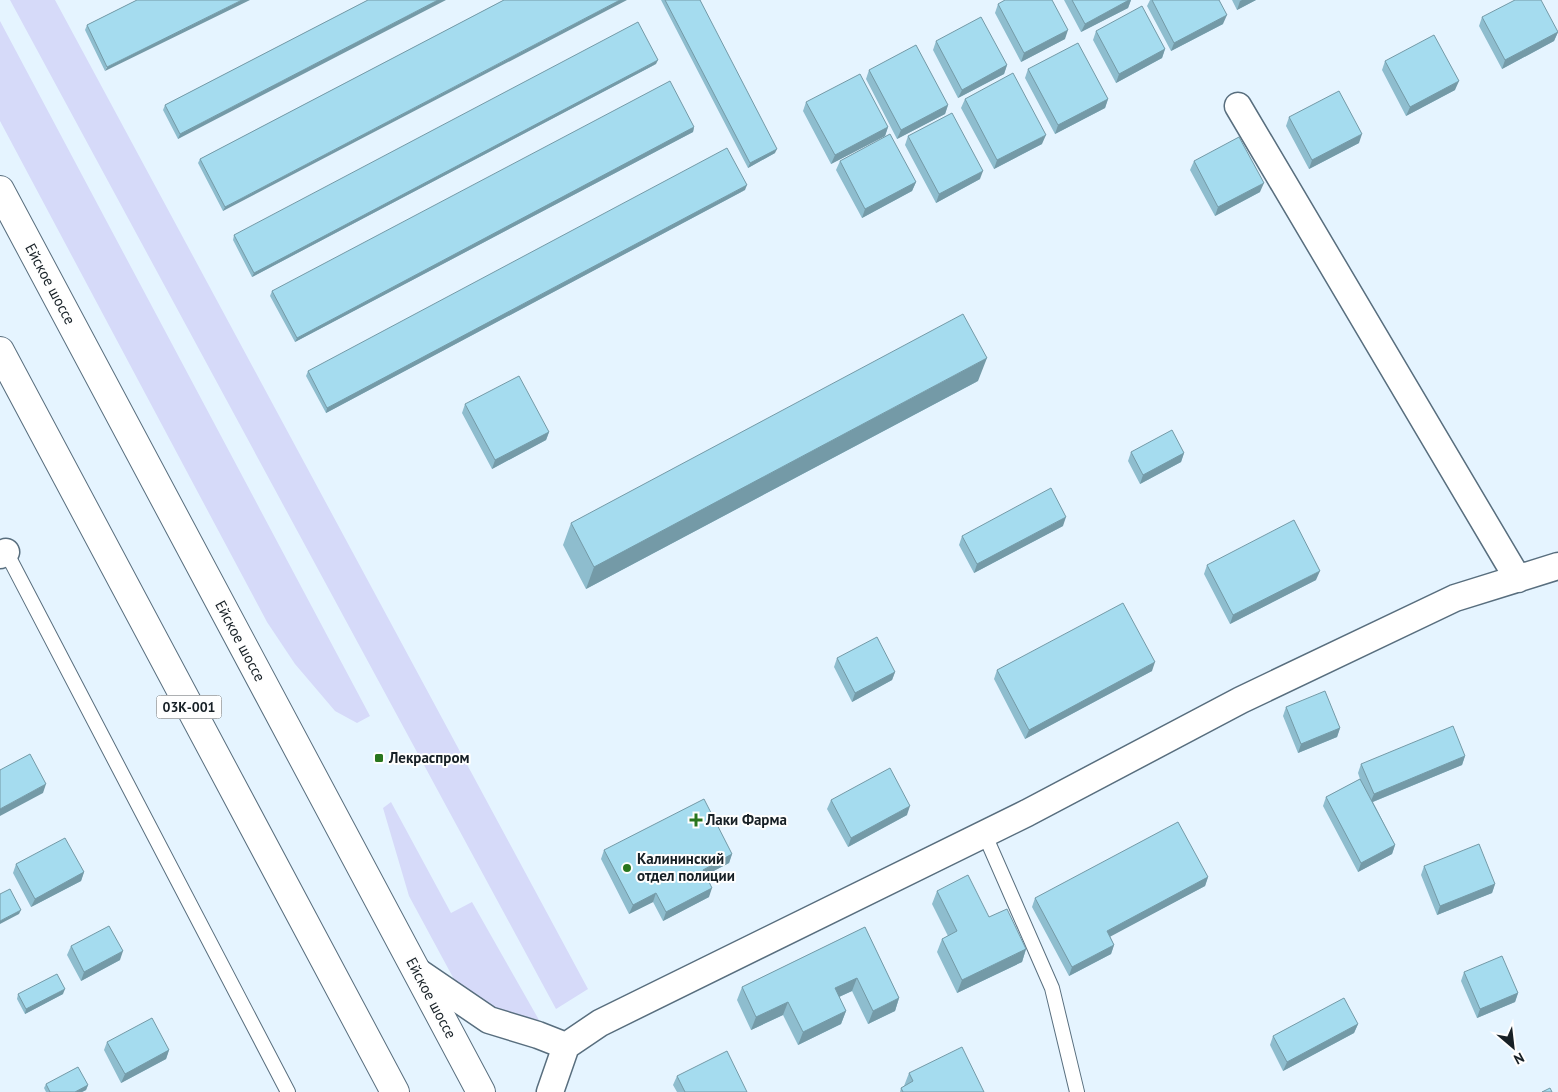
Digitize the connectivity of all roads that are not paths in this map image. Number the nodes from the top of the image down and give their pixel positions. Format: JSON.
{"nodes":[{"id":1,"x":1238,"y":106,"type":"dead end"},
{"id":2,"x":0,"y":190,"type":"edge"},
{"id":3,"x":0,"y":351,"type":"edge"},
{"id":4,"x":2,"y":549,"type":"edge"},
{"id":5,"x":1558,"y":566,"type":"edge"},
{"id":6,"x":1518,"y":579,"type":"junction"},
{"id":7,"x":984,"y":833,"type":"junction"},
{"id":8,"x":417,"y":971,"type":"junction"},
{"id":9,"x":566,"y":1046,"type":"junction"},
{"id":10,"x":288,"y":1092,"type":"edge"},
{"id":11,"x":395,"y":1092,"type":"edge"},
{"id":12,"x":481,"y":1092,"type":"edge"},
{"id":13,"x":550,"y":1092,"type":"edge"},
{"id":14,"x":1077,"y":1092,"type":"edge"}],
"edges":[{"from":1,"to":6,"type":"street"},
{"from":2,"to":8,"type":"main road","name":"Ейское шоссе"},
{"from":3,"to":11,"type":"main road","number":"03К-001"},
{"from":4,"to":10,"type":"lane"},
{"from":5,"to":6,"type":"street"},
{"from":6,"to":7,"type":"street"},
{"from":7,"to":9,"type":"street"},
{"from":7,"to":14,"type":"lane"},
{"from":8,"to":9,"type":"street"},
{"from":8,"to":12,"type":"main road","name":"Ейское шоссе"},
{"from":9,"to":13,"type":"street"}]}
